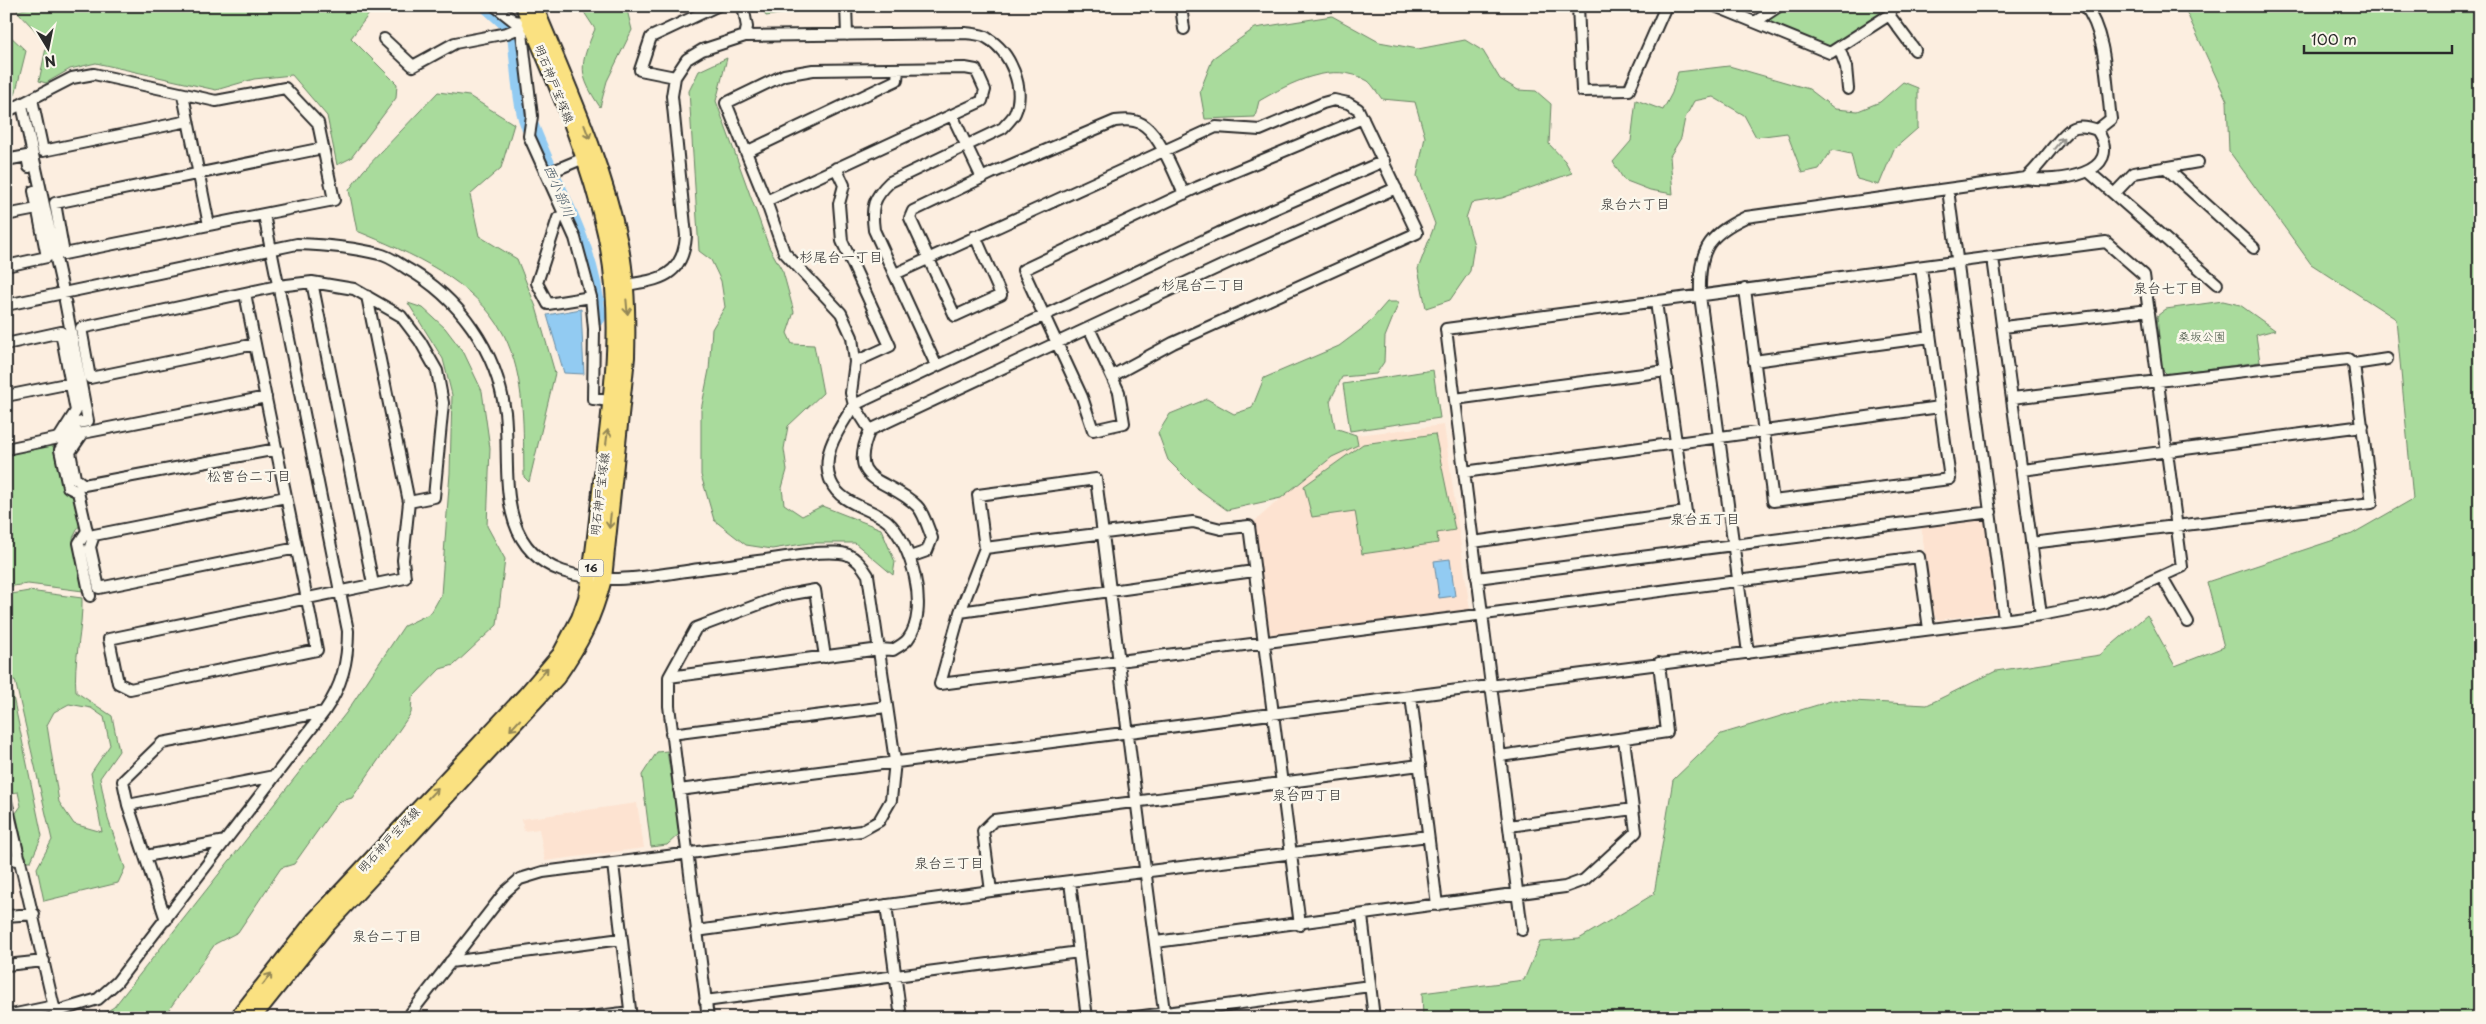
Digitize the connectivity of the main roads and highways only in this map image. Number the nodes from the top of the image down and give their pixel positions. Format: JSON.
{"nodes":[{"id":1,"x":522,"y":6,"type":"edge"},
{"id":2,"x":535,"y":6,"type":"edge"},
{"id":3,"x":597,"y":579,"type":"junction"},
{"id":4,"x":238,"y":1018,"type":"edge"},
{"id":5,"x":253,"y":1018,"type":"edge"}],
"edges":[{"from":3,"to":1,"type":"main road","name":"明石神戸宝塚線","number":"16","one_way":true},
{"from":2,"to":3,"type":"main road","name":"明石神戸宝塚線","number":"16","one_way":true},
{"from":4,"to":3,"type":"main road","name":"明石神戸宝塚線","number":"16","one_way":true},
{"from":3,"to":5,"type":"main road","name":"明石神戸宝塚線","number":"16","one_way":true}]}
